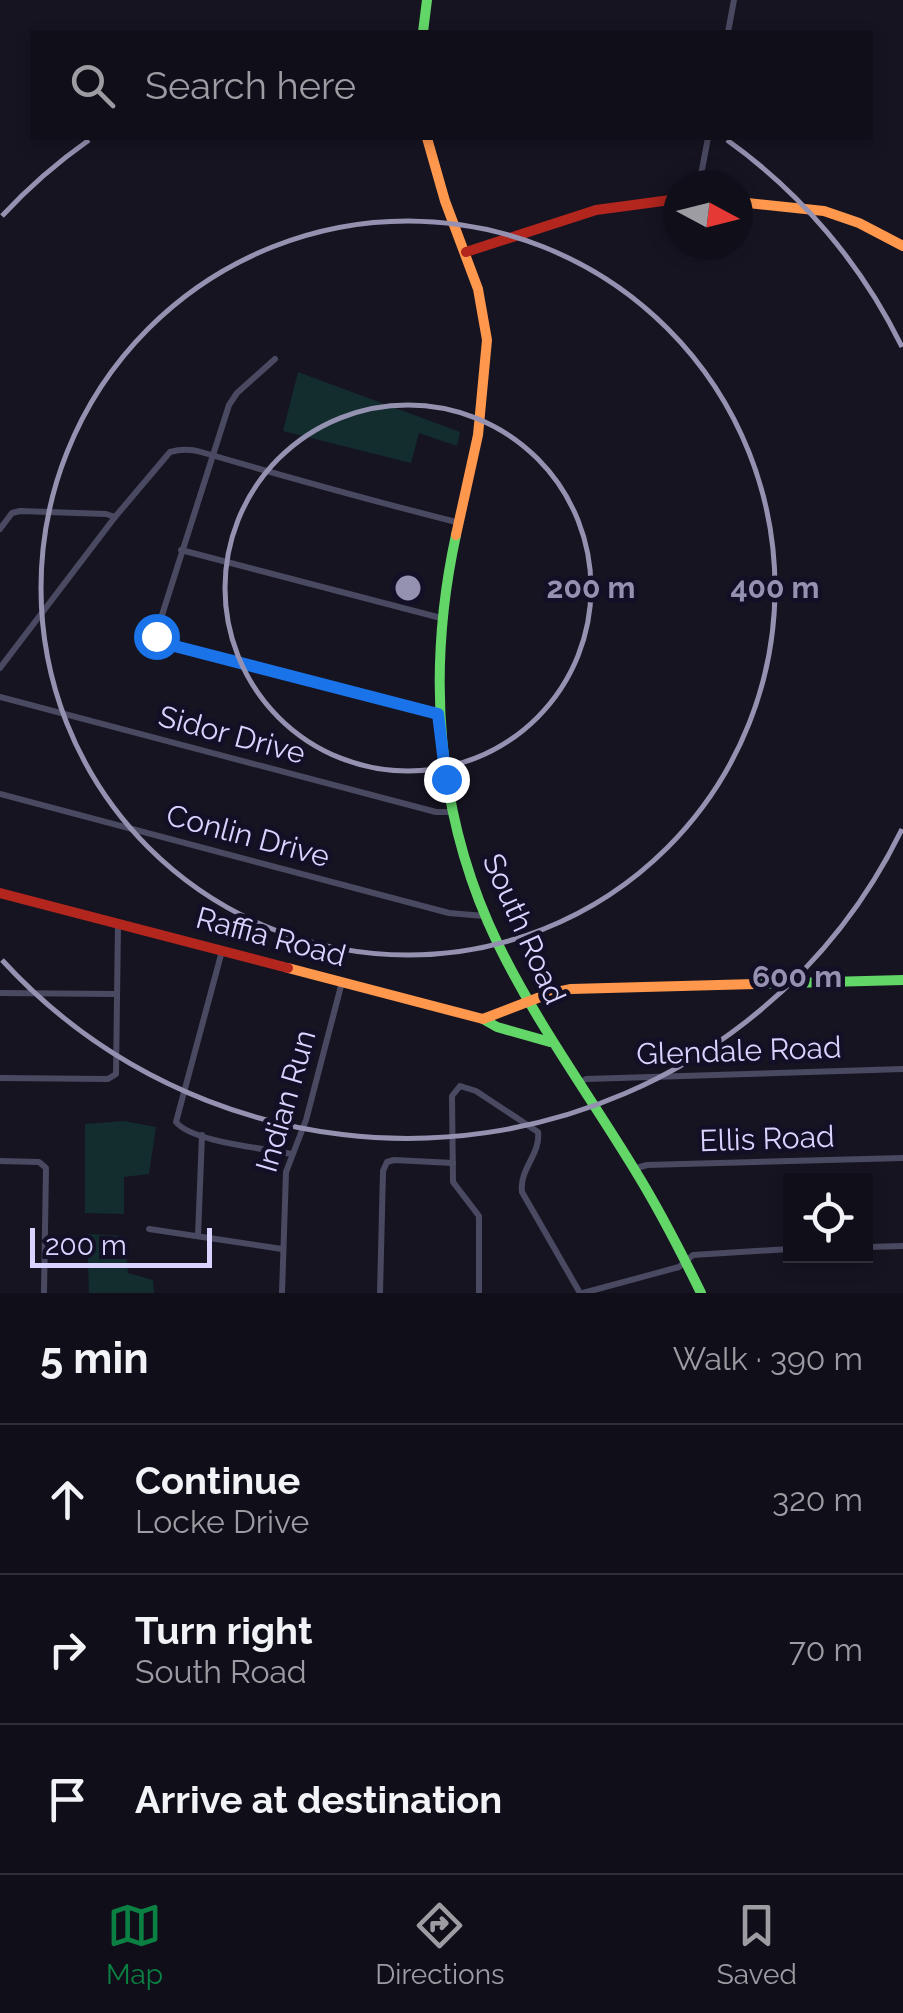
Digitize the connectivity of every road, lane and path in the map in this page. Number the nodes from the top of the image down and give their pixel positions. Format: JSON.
{"nodes":[{"id":1,"x":428,"y":0,"type":"edge"},
{"id":2,"x":734,"y":0,"type":"edge"},
{"id":3,"x":424,"y":30,"type":"edge"},
{"id":4,"x":728,"y":30,"type":"edge"},
{"id":5,"x":428,"y":140,"type":"edge"},
{"id":6,"x":708,"y":140,"type":"edge"},
{"id":7,"x":702,"y":170,"type":"edge"},
{"id":8,"x":663,"y":200,"type":"edge"},
{"id":9,"x":753,"y":204,"type":"edge"},
{"id":10,"x":903,"y":246,"type":"edge"},
{"id":11,"x":466,"y":252,"type":"junction"},
{"id":12,"x":275,"y":359,"type":"dead end"},
{"id":13,"x":212,"y":457,"type":"junction"},
{"id":14,"x":115,"y":517,"type":"junction"},
{"id":15,"x":460,"y":523,"type":"junction"},
{"id":16,"x":0,"y":529,"type":"edge"},
{"id":17,"x":181,"y":550,"type":"junction"},
{"id":18,"x":441,"y":618,"type":"junction"},
{"id":19,"x":0,"y":668,"type":"edge"},
{"id":20,"x":0,"y":697,"type":"edge"},
{"id":21,"x":438,"y":714,"type":"junction"},
{"id":22,"x":0,"y":794,"type":"edge"},
{"id":23,"x":452,"y":812,"type":"junction"},
{"id":24,"x":0,"y":893,"type":"edge"},
{"id":25,"x":484,"y":916,"type":"junction"},
{"id":26,"x":118,"y":923,"type":"junction"},
{"id":27,"x":222,"y":950,"type":"junction"},
{"id":28,"x":903,"y":980,"type":"edge"},
{"id":29,"x":342,"y":982,"type":"junction"},
{"id":30,"x":0,"y":993,"type":"edge"},
{"id":31,"x":116,"y":994,"type":"junction"},
{"id":32,"x":527,"y":1002,"type":"junction"},
{"id":33,"x":483,"y":1019,"type":"junction"},
{"id":34,"x":550,"y":1042,"type":"junction"},
{"id":35,"x":903,"y":1069,"type":"edge"},
{"id":36,"x":0,"y":1078,"type":"edge"},
{"id":37,"x":578,"y":1083,"type":"junction"},
{"id":38,"x":202,"y":1136,"type":"junction"},
{"id":39,"x":290,"y":1154,"type":"junction"},
{"id":40,"x":903,"y":1158,"type":"edge"},
{"id":41,"x":0,"y":1161,"type":"edge"},
{"id":42,"x":452,"y":1163,"type":"junction"},
{"id":43,"x":632,"y":1170,"type":"junction"},
{"id":44,"x":149,"y":1229,"type":"dead end"},
{"id":45,"x":198,"y":1236,"type":"junction"},
{"id":46,"x":903,"y":1246,"type":"edge"},
{"id":47,"x":873,"y":1247,"type":"edge"},
{"id":48,"x":282,"y":1249,"type":"junction"},
{"id":49,"x":783,"y":1250,"type":"edge"},
{"id":50,"x":687,"y":1262,"type":"junction"},
{"id":51,"x":44,"y":1293,"type":"edge"},
{"id":52,"x":282,"y":1293,"type":"edge"},
{"id":53,"x":380,"y":1293,"type":"edge"},
{"id":54,"x":479,"y":1293,"type":"edge"},
{"id":55,"x":582,"y":1293,"type":"edge"},
{"id":56,"x":700,"y":1293,"type":"edge"}],
"edges":[{"from":1,"to":3,"type":"main road"},
{"from":2,"to":4,"type":"street"},
{"from":5,"to":11,"type":"main road","name":"South Road"},
{"from":6,"to":7,"type":"street"},
{"from":8,"to":11,"type":"main road"},
{"from":9,"to":10,"type":"main road"},
{"from":11,"to":15,"type":"main road","name":"South Road"},
{"from":12,"to":13,"type":"street"},
{"from":13,"to":14,"type":"street"},
{"from":13,"to":15,"type":"street"},
{"from":13,"to":17,"type":"street"},
{"from":14,"to":16,"type":"street"},
{"from":14,"to":19,"type":"street"},
{"from":15,"to":18,"type":"main road","name":"South Road"},
{"from":17,"to":18,"type":"street"},
{"from":17,"to":21,"type":"street"},
{"from":18,"to":21,"type":"main road","name":"South Road"},
{"from":20,"to":23,"type":"street","name":"Sidor Drive"},
{"from":21,"to":23,"type":"main road","name":"South Road"},
{"from":22,"to":25,"type":"street","name":"Conlin Drive"},
{"from":23,"to":25,"type":"main road","name":"South Road"},
{"from":24,"to":26,"type":"main road","name":"Raffia Road"},
{"from":25,"to":32,"type":"main road","name":"South Road"},
{"from":26,"to":27,"type":"main road","name":"Raffia Road"},
{"from":26,"to":31,"type":"street"},
{"from":27,"to":29,"type":"main road","name":"Raffia Road"},
{"from":27,"to":38,"type":"street"},
{"from":28,"to":32,"type":"main road"},
{"from":29,"to":33,"type":"main road","name":"Raffia Road"},
{"from":29,"to":39,"type":"street","name":"Indian Run"},
{"from":30,"to":31,"type":"street"},
{"from":31,"to":36,"type":"street"},
{"from":32,"to":33,"type":"main road"},
{"from":32,"to":34,"type":"main road","name":"South Road"},
{"from":33,"to":34,"type":"main road","name":"Raffia Road"},
{"from":34,"to":37,"type":"main road","name":"South Road"},
{"from":35,"to":37,"type":"street","name":"Glendale Road"},
{"from":37,"to":43,"type":"main road","name":"South Road"},
{"from":38,"to":39,"type":"street"},
{"from":38,"to":45,"type":"street"},
{"from":39,"to":48,"type":"street","name":"Indian Run"},
{"from":40,"to":43,"type":"street","name":"Ellis Road"},
{"from":41,"to":51,"type":"street"},
{"from":42,"to":53,"type":"street"},
{"from":42,"to":54,"type":"street"},
{"from":42,"to":55,"type":"street"},
{"from":43,"to":50,"type":"main road","name":"South Road"},
{"from":44,"to":45,"type":"street"},
{"from":45,"to":48,"type":"street"},
{"from":46,"to":47,"type":"street"},
{"from":48,"to":52,"type":"street","name":"Indian Run"},
{"from":49,"to":50,"type":"street"},
{"from":50,"to":55,"type":"street"},
{"from":50,"to":56,"type":"main road","name":"South Road"}]}
